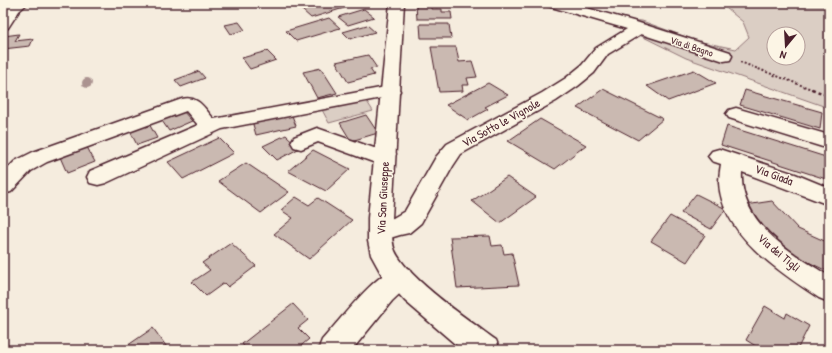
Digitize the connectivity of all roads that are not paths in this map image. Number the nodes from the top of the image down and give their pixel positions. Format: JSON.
{"nodes":[{"id":1,"x":21,"y":3,"type":"edge"},
{"id":2,"x":397,"y":3,"type":"edge"},
{"id":3,"x":553,"y":3,"type":"edge"},
{"id":4,"x":3,"y":25,"type":"edge"},
{"id":5,"x":639,"y":28,"type":"junction"},
{"id":6,"x":724,"y":56,"type":"road end"},
{"id":7,"x":391,"y":91,"type":"junction"},
{"id":8,"x":736,"y":114,"type":"dead end"},
{"id":9,"x":210,"y":127,"type":"junction"},
{"id":10,"x":300,"y":142,"type":"dead end"},
{"id":11,"x":829,"y":142,"type":"edge"},
{"id":12,"x":386,"y":154,"type":"junction"},
{"id":13,"x":725,"y":158,"type":"joint"},
{"id":14,"x":98,"y":177,"type":"dead end"},
{"id":15,"x":3,"y":186,"type":"edge"},
{"id":16,"x":829,"y":197,"type":"edge"},
{"id":17,"x":380,"y":231,"type":"junction"},
{"id":18,"x":400,"y":277,"type":"junction"},
{"id":19,"x":829,"y":290,"type":"edge"},
{"id":20,"x":333,"y":350,"type":"edge"},
{"id":21,"x":485,"y":350,"type":"edge"}],
"edges":[{"from":1,"to":4,"type":"street"},
{"from":2,"to":7,"type":"street","name":"Via San Giuseppe"},
{"from":3,"to":5,"type":"street","name":"Via di Bagno"},
{"from":5,"to":6,"type":"street","name":"Via di Bagno"},
{"from":5,"to":17,"type":"street","name":"Via Sotto le Vignole"},
{"from":7,"to":9,"type":"street"},
{"from":7,"to":12,"type":"street","name":"Via San Giuseppe"},
{"from":8,"to":11,"type":"street"},
{"from":9,"to":14,"type":"street"},
{"from":9,"to":15,"type":"street"},
{"from":10,"to":12,"type":"street"},
{"from":12,"to":17,"type":"street","name":"Via San Giuseppe"},
{"from":13,"to":16,"type":"street","name":"Via Giada"},
{"from":13,"to":19,"type":"street","name":"Via dei Tigli"},
{"from":17,"to":18,"type":"street","name":"Via San Giuseppe"},
{"from":18,"to":20,"type":"street"},
{"from":18,"to":21,"type":"street","name":"Via San Giuseppe"}]}
